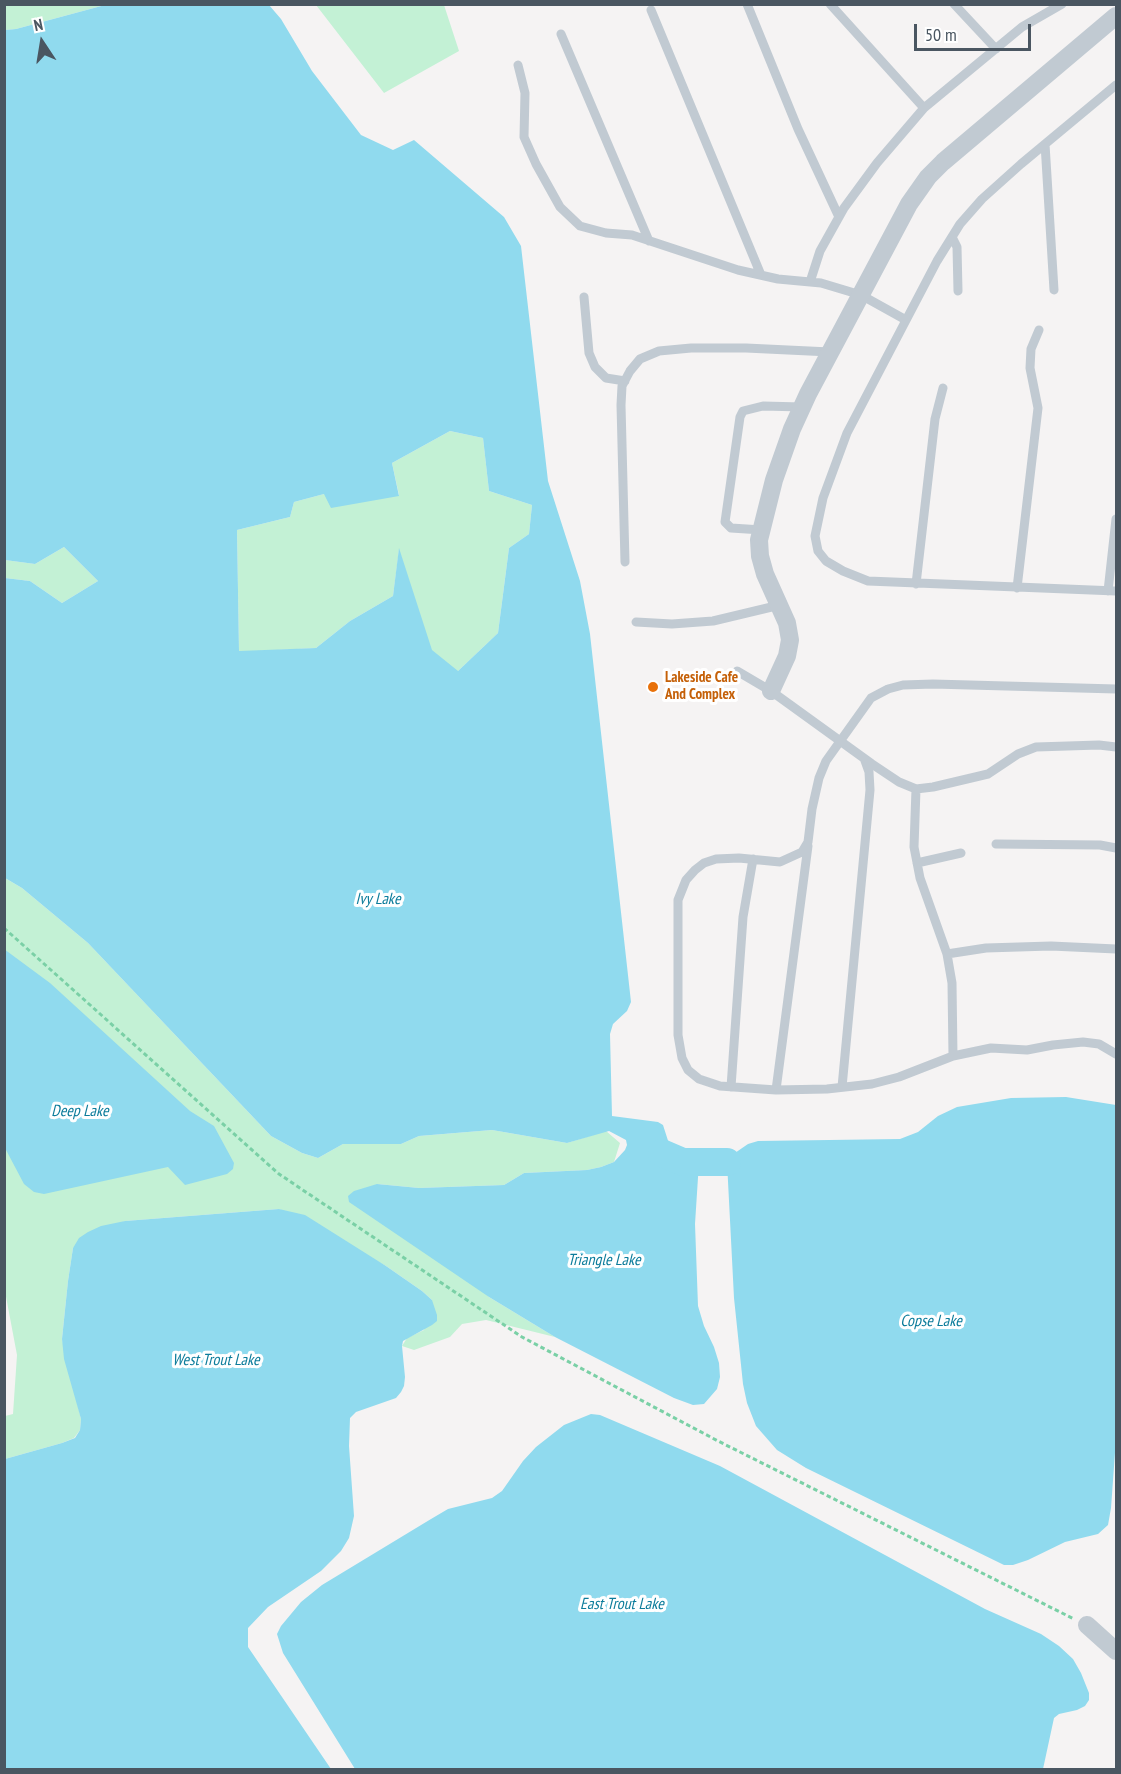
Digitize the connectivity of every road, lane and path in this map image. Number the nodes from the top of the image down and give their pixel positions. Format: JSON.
{"nodes":[{"id":1,"x":747,"y":4,"type":"edge"},
{"id":2,"x":830,"y":4,"type":"edge"},
{"id":3,"x":954,"y":4,"type":"edge"},
{"id":4,"x":1062,"y":4,"type":"edge"},
{"id":5,"x":651,"y":10,"type":"dead end"},
{"id":6,"x":1116,"y":16,"type":"edge"},
{"id":7,"x":561,"y":34,"type":"dead end"},
{"id":8,"x":996,"y":49,"type":"junction"},
{"id":9,"x":518,"y":65,"type":"dead end"},
{"id":10,"x":1116,"y":85,"type":"edge"},
{"id":11,"x":924,"y":108,"type":"junction"},
{"id":12,"x":1045,"y":144,"type":"junction"},
{"id":13,"x":839,"y":217,"type":"junction"},
{"id":14,"x":952,"y":237,"type":"junction"},
{"id":15,"x":649,"y":240,"type":"junction"},
{"id":16,"x":761,"y":275,"type":"junction"},
{"id":17,"x":810,"y":282,"type":"junction"},
{"id":18,"x":1054,"y":290,"type":"dead end"},
{"id":19,"x":958,"y":291,"type":"dead end"},
{"id":20,"x":861,"y":295,"type":"junction"},
{"id":21,"x":584,"y":297,"type":"dead end"},
{"id":22,"x":906,"y":320,"type":"junction"},
{"id":23,"x":1039,"y":330,"type":"dead end"},
{"id":24,"x":830,"y":352,"type":"junction"},
{"id":25,"x":625,"y":381,"type":"junction"},
{"id":26,"x":943,"y":388,"type":"dead end"},
{"id":27,"x":802,"y":408,"type":"junction"},
{"id":28,"x":1116,"y":519,"type":"edge"},
{"id":29,"x":761,"y":533,"type":"junction"},
{"id":30,"x":730,"y":534,"type":"dead end"},
{"id":31,"x":625,"y":562,"type":"dead end"},
{"id":32,"x":916,"y":584,"type":"junction"},
{"id":33,"x":1017,"y":588,"type":"junction"},
{"id":34,"x":1112,"y":591,"type":"edge"},
{"id":35,"x":780,"y":605,"type":"junction"},
{"id":36,"x":636,"y":621,"type":"dead end"},
{"id":37,"x":737,"y":671,"type":"dead end"},
{"id":38,"x":1116,"y":689,"type":"edge"},
{"id":39,"x":771,"y":691,"type":"junction"},
{"id":40,"x":841,"y":742,"type":"junction"},
{"id":41,"x":1116,"y":747,"type":"edge"},
{"id":42,"x":864,"y":758,"type":"junction"},
{"id":43,"x":916,"y":789,"type":"junction"},
{"id":44,"x":808,"y":842,"type":"junction"},
{"id":45,"x":996,"y":844,"type":"dead end"},
{"id":46,"x":1116,"y":848,"type":"edge"},
{"id":47,"x":961,"y":853,"type":"dead end"},
{"id":48,"x":753,"y":859,"type":"junction"},
{"id":49,"x":917,"y":863,"type":"junction"},
{"id":50,"x":4,"y":928,"type":"edge"},
{"id":51,"x":1116,"y":949,"type":"edge"},
{"id":52,"x":947,"y":954,"type":"junction"},
{"id":53,"x":1116,"y":1053,"type":"edge"},
{"id":54,"x":953,"y":1056,"type":"junction"},
{"id":55,"x":731,"y":1087,"type":"junction"},
{"id":56,"x":842,"y":1087,"type":"junction"},
{"id":57,"x":776,"y":1090,"type":"junction"},
{"id":58,"x":1087,"y":1625,"type":"joint"},
{"id":59,"x":1116,"y":1651,"type":"edge"}],
"edges":[{"from":1,"to":13,"type":"lane"},
{"from":2,"to":11,"type":"lane"},
{"from":3,"to":8,"type":"lane"},
{"from":4,"to":8,"type":"lane"},
{"from":5,"to":16,"type":"lane"},
{"from":6,"to":20,"type":"street"},
{"from":7,"to":15,"type":"lane"},
{"from":8,"to":11,"type":"lane"},
{"from":9,"to":15,"type":"lane"},
{"from":10,"to":12,"type":"lane"},
{"from":11,"to":13,"type":"lane"},
{"from":12,"to":14,"type":"lane"},
{"from":12,"to":18,"type":"lane"},
{"from":13,"to":17,"type":"lane"},
{"from":14,"to":19,"type":"lane"},
{"from":14,"to":22,"type":"lane"},
{"from":15,"to":16,"type":"lane"},
{"from":16,"to":17,"type":"lane"},
{"from":17,"to":20,"type":"lane"},
{"from":20,"to":22,"type":"lane"},
{"from":20,"to":24,"type":"street"},
{"from":21,"to":25,"type":"lane"},
{"from":22,"to":32,"type":"lane"},
{"from":23,"to":33,"type":"lane"},
{"from":24,"to":25,"type":"lane"},
{"from":24,"to":27,"type":"street"},
{"from":25,"to":31,"type":"lane"},
{"from":26,"to":32,"type":"lane"},
{"from":27,"to":29,"type":"street"},
{"from":27,"to":29,"type":"lane"},
{"from":28,"to":34,"type":"lane"},
{"from":29,"to":30,"type":"lane"},
{"from":29,"to":35,"type":"street"},
{"from":32,"to":33,"type":"lane"},
{"from":33,"to":34,"type":"lane"},
{"from":35,"to":36,"type":"lane"},
{"from":35,"to":39,"type":"street"},
{"from":37,"to":39,"type":"lane"},
{"from":38,"to":40,"type":"lane"},
{"from":39,"to":40,"type":"lane"},
{"from":40,"to":42,"type":"lane"},
{"from":40,"to":44,"type":"lane"},
{"from":41,"to":43,"type":"lane"},
{"from":42,"to":43,"type":"lane"},
{"from":42,"to":56,"type":"lane"},
{"from":43,"to":49,"type":"lane"},
{"from":44,"to":48,"type":"lane"},
{"from":44,"to":57,"type":"lane"},
{"from":45,"to":46,"type":"lane"},
{"from":47,"to":49,"type":"lane"},
{"from":48,"to":55,"type":"lane"},
{"from":48,"to":55,"type":"lane"},
{"from":49,"to":52,"type":"lane"},
{"from":50,"to":58,"type":"path"},
{"from":51,"to":52,"type":"lane"},
{"from":52,"to":54,"type":"lane"},
{"from":53,"to":54,"type":"lane"},
{"from":54,"to":56,"type":"lane"},
{"from":55,"to":57,"type":"lane"},
{"from":56,"to":57,"type":"lane"},
{"from":58,"to":59,"type":"street"}]}
